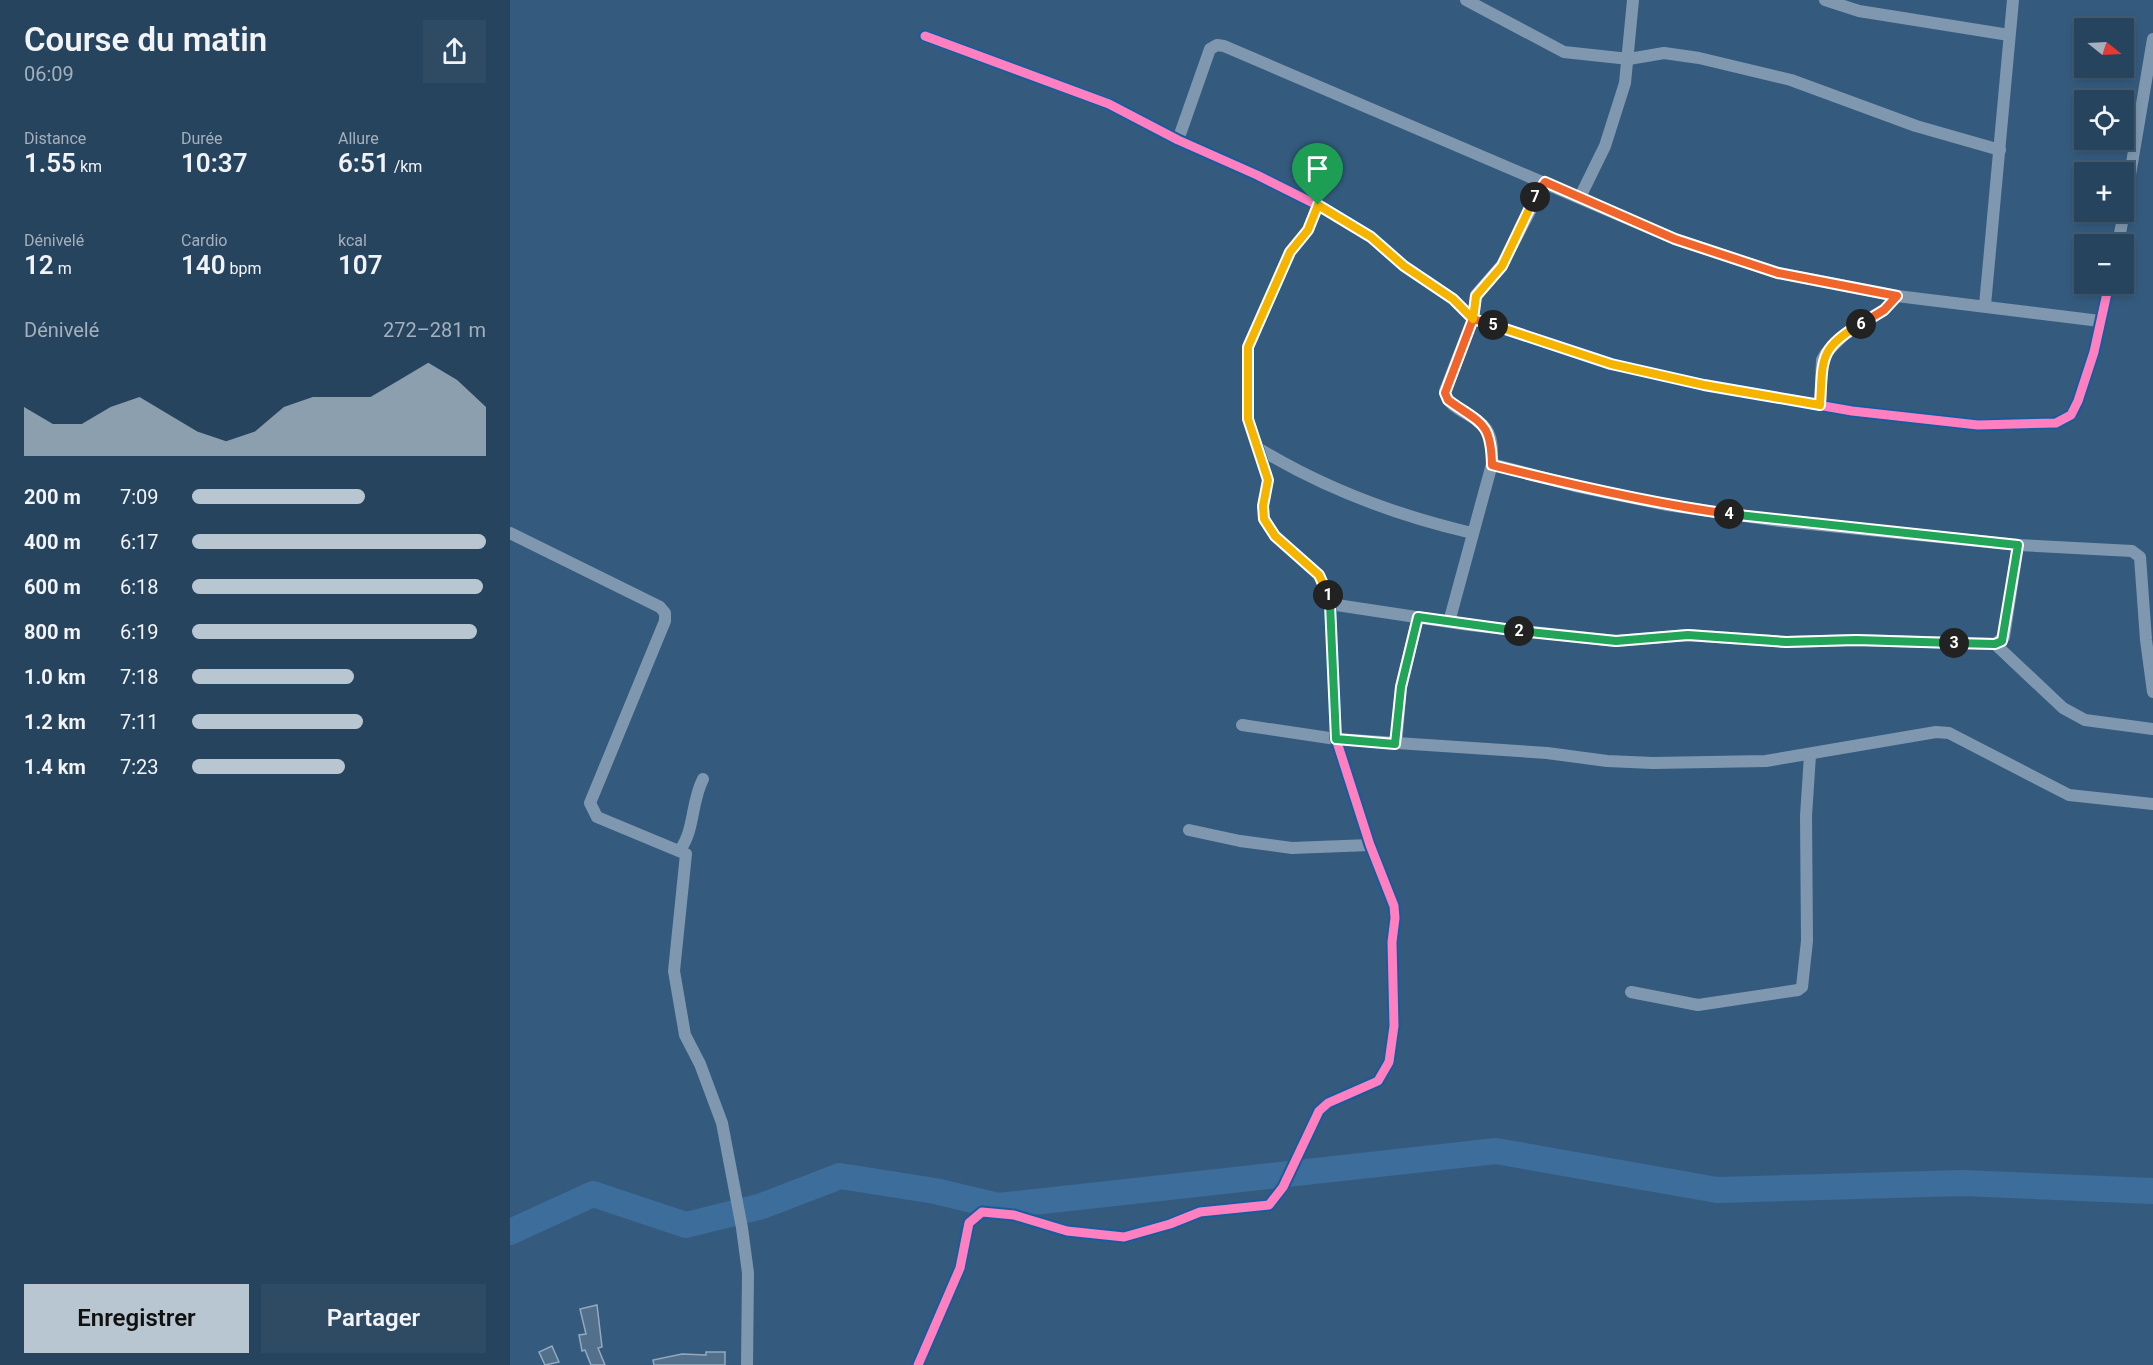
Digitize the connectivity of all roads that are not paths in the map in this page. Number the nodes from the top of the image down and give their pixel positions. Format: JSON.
{"nodes":[{"id":1,"x":1466,"y":0,"type":"edge"},
{"id":2,"x":1633,"y":0,"type":"edge"},
{"id":3,"x":1826,"y":0,"type":"edge"},
{"id":4,"x":2013,"y":0,"type":"edge"},
{"id":5,"x":2009,"y":35,"type":"junction"},
{"id":6,"x":925,"y":36,"type":"dead end"},
{"id":7,"x":2153,"y":39,"type":"edge"},
{"id":8,"x":1629,"y":59,"type":"junction"},
{"id":9,"x":1178,"y":140,"type":"junction"},
{"id":10,"x":2000,"y":150,"type":"junction"},
{"id":11,"x":2132,"y":162,"type":"edge"},
{"id":12,"x":1545,"y":182,"type":"junction"},
{"id":13,"x":1580,"y":197,"type":"junction"},
{"id":14,"x":1318,"y":205,"type":"junction"},
{"id":15,"x":2107,"y":294,"type":"edge"},
{"id":16,"x":1897,"y":296,"type":"junction"},
{"id":17,"x":1985,"y":305,"type":"junction"},
{"id":18,"x":1473,"y":319,"type":"junction"},
{"id":19,"x":2100,"y":321,"type":"junction"},
{"id":20,"x":1820,"y":405,"type":"junction"},
{"id":21,"x":1258,"y":448,"type":"junction"},
{"id":22,"x":1492,"y":465,"type":"junction"},
{"id":23,"x":510,"y":532,"type":"edge"},
{"id":24,"x":1472,"y":533,"type":"junction"},
{"id":25,"x":2018,"y":545,"type":"junction"},
{"id":26,"x":1330,"y":604,"type":"junction"},
{"id":27,"x":1418,"y":617,"type":"junction"},
{"id":28,"x":1449,"y":622,"type":"junction"},
{"id":29,"x":1995,"y":644,"type":"junction"},
{"id":30,"x":2153,"y":692,"type":"edge"},
{"id":31,"x":1242,"y":725,"type":"dead end"},
{"id":32,"x":2153,"y":729,"type":"edge"},
{"id":33,"x":1336,"y":739,"type":"junction"},
{"id":34,"x":1395,"y":744,"type":"junction"},
{"id":35,"x":1810,"y":755,"type":"junction"},
{"id":36,"x":703,"y":778,"type":"dead end"},
{"id":37,"x":2153,"y":804,"type":"edge"},
{"id":38,"x":1189,"y":830,"type":"dead end"},
{"id":39,"x":1370,"y":845,"type":"junction"},
{"id":40,"x":680,"y":850,"type":"junction"},
{"id":41,"x":1631,"y":992,"type":"dead end"},
{"id":42,"x":747,"y":1365,"type":"edge"},
{"id":43,"x":918,"y":1365,"type":"edge"}],
"edges":[{"from":1,"to":8,"type":"street"},
{"from":2,"to":8,"type":"street"},
{"from":3,"to":5,"type":"street"},
{"from":4,"to":5,"type":"street"},
{"from":5,"to":10,"type":"street"},
{"from":6,"to":9,"type":"street"},
{"from":7,"to":11,"type":"street"},
{"from":8,"to":10,"type":"street"},
{"from":8,"to":13,"type":"street"},
{"from":9,"to":12,"type":"street"},
{"from":9,"to":14,"type":"street"},
{"from":10,"to":17,"type":"street"},
{"from":12,"to":13,"type":"street"},
{"from":12,"to":18,"type":"street"},
{"from":13,"to":16,"type":"street"},
{"from":14,"to":18,"type":"street"},
{"from":14,"to":21,"type":"street"},
{"from":15,"to":19,"type":"street"},
{"from":16,"to":17,"type":"street"},
{"from":16,"to":20,"type":"street"},
{"from":17,"to":19,"type":"street"},
{"from":18,"to":20,"type":"street"},
{"from":18,"to":22,"type":"street"},
{"from":19,"to":20,"type":"street"},
{"from":21,"to":24,"type":"street"},
{"from":21,"to":26,"type":"street"},
{"from":22,"to":24,"type":"street"},
{"from":22,"to":25,"type":"street"},
{"from":23,"to":40,"type":"street"},
{"from":24,"to":28,"type":"street"},
{"from":25,"to":29,"type":"street"},
{"from":25,"to":30,"type":"street"},
{"from":26,"to":27,"type":"street"},
{"from":26,"to":33,"type":"street"},
{"from":27,"to":28,"type":"street"},
{"from":27,"to":34,"type":"street"},
{"from":28,"to":29,"type":"street"},
{"from":29,"to":32,"type":"street"},
{"from":31,"to":33,"type":"street"},
{"from":33,"to":34,"type":"street"},
{"from":33,"to":39,"type":"street"},
{"from":34,"to":35,"type":"street"},
{"from":35,"to":37,"type":"street"},
{"from":35,"to":41,"type":"street"},
{"from":36,"to":40,"type":"street"},
{"from":38,"to":39,"type":"street"},
{"from":39,"to":43,"type":"street"},
{"from":40,"to":42,"type":"street"}]}
